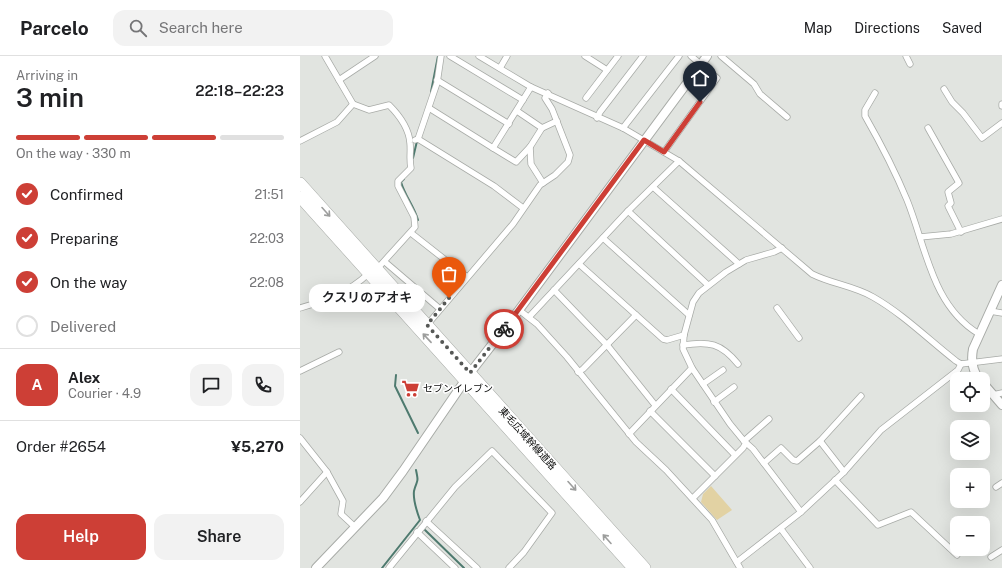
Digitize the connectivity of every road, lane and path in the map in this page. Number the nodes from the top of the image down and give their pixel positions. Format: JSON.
{"nodes":[{"id":1,"x":325,"y":56,"type":"edge"},
{"id":2,"x":375,"y":56,"type":"edge"},
{"id":3,"x":441,"y":56,"type":"edge"},
{"id":4,"x":450,"y":56,"type":"edge"},
{"id":5,"x":479,"y":56,"type":"edge"},
{"id":6,"x":507,"y":56,"type":"edge"},
{"id":7,"x":585,"y":56,"type":"edge"},
{"id":8,"x":618,"y":56,"type":"edge"},
{"id":9,"x":643,"y":56,"type":"edge"},
{"id":10,"x":679,"y":56,"type":"edge"},
{"id":11,"x":691,"y":56,"type":"edge"},
{"id":12,"x":707,"y":56,"type":"edge"},
{"id":13,"x":721,"y":56,"type":"edge"},
{"id":14,"x":906,"y":56,"type":"edge"},
{"id":15,"x":701,"y":64,"type":"junction"},
{"id":16,"x":910,"y":64,"type":"dead end"},
{"id":17,"x":500,"y":68,"type":"junction"},
{"id":18,"x":607,"y":70,"type":"junction"},
{"id":19,"x":339,"y":80,"type":"junction"},
{"id":20,"x":437,"y":80,"type":"junction"},
{"id":21,"x":531,"y":88,"type":"junction"},
{"id":22,"x":944,"y":89,"type":"dead end"},
{"id":23,"x":548,"y":93,"type":"junction"},
{"id":24,"x":875,"y":93,"type":"dead end"},
{"id":25,"x":586,"y":98,"type":"dead end"},
{"id":26,"x":523,"y":100,"type":"junction"},
{"id":27,"x":353,"y":104,"type":"junction"},
{"id":28,"x":429,"y":108,"type":"junction"},
{"id":29,"x":517,"y":111,"type":"junction"},
{"id":30,"x":787,"y":117,"type":"dead end"},
{"id":31,"x":597,"y":118,"type":"junction"},
{"id":32,"x":557,"y":121,"type":"junction"},
{"id":33,"x":1002,"y":123,"type":"edge"},
{"id":34,"x":508,"y":124,"type":"junction"},
{"id":35,"x":542,"y":128,"type":"junction"},
{"id":36,"x":623,"y":128,"type":"junction"},
{"id":37,"x":928,"y":128,"type":"dead end"},
{"id":38,"x":418,"y":139,"type":"junction"},
{"id":39,"x":644,"y":140,"type":"junction"},
{"id":40,"x":300,"y":141,"type":"edge"},
{"id":41,"x":410,"y":141,"type":"junction"},
{"id":42,"x":530,"y":147,"type":"junction"},
{"id":43,"x":493,"y":148,"type":"junction"},
{"id":44,"x":664,"y":152,"type":"junction"},
{"id":45,"x":679,"y":161,"type":"junction"},
{"id":46,"x":300,"y":183,"type":"edge"},
{"id":47,"x":543,"y":183,"type":"junction"},
{"id":48,"x":653,"y":187,"type":"junction"},
{"id":49,"x":300,"y":197,"type":"edge"},
{"id":50,"x":523,"y":208,"type":"junction"},
{"id":51,"x":628,"y":211,"type":"junction"},
{"id":52,"x":1002,"y":218,"type":"edge"},
{"id":53,"x":961,"y":232,"type":"junction"},
{"id":54,"x":411,"y":233,"type":"junction"},
{"id":55,"x":920,"y":237,"type":"junction"},
{"id":56,"x":603,"y":238,"type":"junction"},
{"id":57,"x":782,"y":248,"type":"junction"},
{"id":58,"x":579,"y":264,"type":"junction"},
{"id":59,"x":738,"y":264,"type":"junction"},
{"id":60,"x":377,"y":269,"type":"junction"},
{"id":61,"x":466,"y":277,"type":"junction"},
{"id":62,"x":708,"y":285,"type":"junction"},
{"id":63,"x":1002,"y":285,"type":"edge"},
{"id":64,"x":554,"y":290,"type":"junction"},
{"id":65,"x":300,"y":308,"type":"edge"},
{"id":66,"x":777,"y":308,"type":"dead end"},
{"id":67,"x":440,"y":309,"type":"junction"},
{"id":68,"x":519,"y":310,"type":"junction"},
{"id":69,"x":990,"y":311,"type":"junction"},
{"id":70,"x":1002,"y":313,"type":"edge"},
{"id":71,"x":636,"y":315,"type":"junction"},
{"id":72,"x":689,"y":315,"type":"junction"},
{"id":73,"x":529,"y":317,"type":"junction"},
{"id":74,"x":427,"y":325,"type":"junction"},
{"id":75,"x":979,"y":334,"type":"junction"},
{"id":76,"x":684,"y":335,"type":"junction"},
{"id":77,"x":799,"y":338,"type":"dead end"},
{"id":78,"x":607,"y":345,"type":"junction"},
{"id":79,"x":683,"y":345,"type":"junction"},
{"id":80,"x":339,"y":352,"type":"dead end"},
{"id":81,"x":1002,"y":359,"type":"edge"},
{"id":82,"x":972,"y":363,"type":"junction"},
{"id":83,"x":738,"y":364,"type":"dead end"},
{"id":84,"x":961,"y":364,"type":"junction"},
{"id":85,"x":692,"y":368,"type":"junction"},
{"id":86,"x":723,"y":370,"type":"dead end"},
{"id":87,"x":300,"y":371,"type":"edge"},
{"id":88,"x":578,"y":372,"type":"junction"},
{"id":89,"x":974,"y":372,"type":"edge"},
{"id":90,"x":468,"y":377,"type":"junction"},
{"id":91,"x":702,"y":384,"type":"junction"},
{"id":92,"x":734,"y":387,"type":"dead end"},
{"id":93,"x":670,"y":389,"type":"junction"},
{"id":94,"x":990,"y":391,"type":"edge"},
{"id":95,"x":1002,"y":393,"type":"edge"},
{"id":96,"x":993,"y":395,"type":"junction"},
{"id":97,"x":861,"y":396,"type":"dead end"},
{"id":98,"x":714,"y":402,"type":"junction"},
{"id":99,"x":655,"y":405,"type":"junction"},
{"id":100,"x":1002,"y":405,"type":"edge"},
{"id":101,"x":650,"y":411,"type":"junction"},
{"id":102,"x":769,"y":419,"type":"dead end"},
{"id":103,"x":629,"y":434,"type":"junction"},
{"id":104,"x":300,"y":438,"type":"edge"},
{"id":105,"x":820,"y":441,"type":"junction"},
{"id":106,"x":745,"y":442,"type":"junction"},
{"id":107,"x":735,"y":455,"type":"junction"},
{"id":108,"x":764,"y":463,"type":"junction"},
{"id":109,"x":327,"y":472,"type":"junction"},
{"id":110,"x":844,"y":472,"type":"junction"},
{"id":111,"x":715,"y":476,"type":"junction"},
{"id":112,"x":835,"y":480,"type":"junction"},
{"id":113,"x":1002,"y":483,"type":"edge"},
{"id":114,"x":996,"y":487,"type":"dead end"},
{"id":115,"x":694,"y":498,"type":"junction"},
{"id":116,"x":300,"y":502,"type":"edge"},
{"id":117,"x":801,"y":512,"type":"junction"},
{"id":118,"x":426,"y":521,"type":"junction"},
{"id":119,"x":355,"y":527,"type":"junction"},
{"id":120,"x":781,"y":529,"type":"junction"},
{"id":121,"x":417,"y":532,"type":"junction"},
{"id":122,"x":950,"y":548,"type":"edge"},
{"id":123,"x":1002,"y":550,"type":"edge"},
{"id":124,"x":991,"y":557,"type":"dead end"},
{"id":125,"x":737,"y":562,"type":"junction"},
{"id":126,"x":316,"y":568,"type":"edge"},
{"id":127,"x":389,"y":568,"type":"edge"},
{"id":128,"x":455,"y":568,"type":"edge"},
{"id":129,"x":477,"y":568,"type":"edge"},
{"id":130,"x":509,"y":568,"type":"edge"},
{"id":131,"x":633,"y":568,"type":"edge"},
{"id":132,"x":645,"y":568,"type":"edge"},
{"id":133,"x":740,"y":568,"type":"edge"},
{"id":134,"x":810,"y":568,"type":"edge"}],
"edges":[{"from":1,"to":19,"type":"street"},
{"from":2,"to":19,"type":"street"},
{"from":3,"to":20,"type":"street"},
{"from":4,"to":26,"type":"street"},
{"from":5,"to":17,"type":"street"},
{"from":6,"to":17,"type":"street"},
{"from":7,"to":18,"type":"street"},
{"from":8,"to":18,"type":"street"},
{"from":9,"to":31,"type":"street"},
{"from":10,"to":36,"type":"street"},
{"from":11,"to":15,"type":"street"},
{"from":12,"to":15,"type":"street"},
{"from":13,"to":30,"type":"street"},
{"from":14,"to":16,"type":"street"},
{"from":15,"to":39,"type":"street"},
{"from":15,"to":44,"type":"street"},
{"from":17,"to":21,"type":"street"},
{"from":18,"to":25,"type":"street"},
{"from":19,"to":27,"type":"street"},
{"from":20,"to":28,"type":"street"},
{"from":20,"to":34,"type":"street"},
{"from":21,"to":23,"type":"street"},
{"from":21,"to":26,"type":"street"},
{"from":22,"to":33,"type":"street"},
{"from":23,"to":31,"type":"street"},
{"from":23,"to":32,"type":"street"},
{"from":24,"to":55,"type":"street"},
{"from":26,"to":29,"type":"street"},
{"from":27,"to":40,"type":"street"},
{"from":27,"to":41,"type":"street"},
{"from":28,"to":38,"type":"street"},
{"from":28,"to":43,"type":"street"},
{"from":29,"to":34,"type":"street"},
{"from":29,"to":35,"type":"street"},
{"from":31,"to":36,"type":"street"},
{"from":32,"to":35,"type":"street"},
{"from":32,"to":47,"type":"street"},
{"from":34,"to":43,"type":"street"},
{"from":35,"to":42,"type":"street"},
{"from":36,"to":39,"type":"street"},
{"from":37,"to":53,"type":"street"},
{"from":38,"to":41,"type":"street"},
{"from":38,"to":50,"type":"street"},
{"from":39,"to":44,"type":"street"},
{"from":39,"to":68,"type":"street"},
{"from":41,"to":54,"type":"street"},
{"from":42,"to":43,"type":"street"},
{"from":42,"to":47,"type":"street"},
{"from":44,"to":45,"type":"street"},
{"from":45,"to":48,"type":"street"},
{"from":45,"to":57,"type":"street"},
{"from":46,"to":60,"type":"highway","name":"東毛広域幹線道路","one_way":true},
{"from":47,"to":50,"type":"street"},
{"from":48,"to":51,"type":"street"},
{"from":48,"to":59,"type":"street"},
{"from":49,"to":60,"type":"highway","name":"東毛広域幹線道路"},
{"from":50,"to":61,"type":"street"},
{"from":51,"to":56,"type":"street"},
{"from":51,"to":62,"type":"street"},
{"from":52,"to":53,"type":"street"},
{"from":53,"to":55,"type":"street"},
{"from":54,"to":60,"type":"street"},
{"from":54,"to":61,"type":"street"},
{"from":55,"to":75,"type":"street"},
{"from":56,"to":58,"type":"street"},
{"from":56,"to":72,"type":"street"},
{"from":57,"to":59,"type":"street"},
{"from":57,"to":84,"type":"street"},
{"from":58,"to":64,"type":"street"},
{"from":58,"to":71,"type":"street"},
{"from":59,"to":62,"type":"street"},
{"from":60,"to":65,"type":"street"},
{"from":60,"to":67,"type":"street"},
{"from":60,"to":74,"type":"highway","name":"東毛広域幹線道路"},
{"from":90,"to":60,"type":"highway","name":"東毛広域幹線道路","one_way":true},
{"from":61,"to":67,"type":"street"},
{"from":62,"to":72,"type":"street"},
{"from":63,"to":69,"type":"street"},
{"from":64,"to":73,"type":"street"},
{"from":64,"to":78,"type":"street"},
{"from":66,"to":77,"type":"street"},
{"from":67,"to":74,"type":"street"},
{"from":68,"to":73,"type":"street"},
{"from":68,"to":90,"type":"street"},
{"from":69,"to":70,"type":"street"},
{"from":69,"to":75,"type":"street"},
{"from":71,"to":76,"type":"street"},
{"from":71,"to":78,"type":"street"},
{"from":72,"to":76,"type":"street"},
{"from":73,"to":88,"type":"street"},
{"from":74,"to":90,"type":"highway","name":"東毛広域幹線道路"},
{"from":75,"to":82,"type":"street"},
{"from":76,"to":79,"type":"street"},
{"from":78,"to":88,"type":"street"},
{"from":78,"to":99,"type":"street"},
{"from":79,"to":83,"type":"street"},
{"from":79,"to":85,"type":"street"},
{"from":80,"to":87,"type":"street"},
{"from":81,"to":82,"type":"street"},
{"from":82,"to":84,"type":"street"},
{"from":82,"to":89,"type":"street"},
{"from":84,"to":110,"type":"street"},
{"from":85,"to":91,"type":"street"},
{"from":85,"to":93,"type":"street"},
{"from":86,"to":91,"type":"street"},
{"from":88,"to":103,"type":"street"},
{"from":90,"to":119,"type":"street"},
{"from":131,"to":90,"type":"highway","name":"東毛広域幹線道路","one_way":true},
{"from":90,"to":132,"type":"highway","name":"東毛広域幹線道路","one_way":true},
{"from":91,"to":98,"type":"street"},
{"from":92,"to":98,"type":"street"},
{"from":93,"to":99,"type":"street"},
{"from":93,"to":107,"type":"street"},
{"from":94,"to":96,"type":"street"},
{"from":95,"to":96,"type":"street"},
{"from":96,"to":100,"type":"street"},
{"from":97,"to":105,"type":"street"},
{"from":98,"to":106,"type":"street"},
{"from":99,"to":101,"type":"street"},
{"from":101,"to":103,"type":"street"},
{"from":101,"to":111,"type":"street"},
{"from":102,"to":106,"type":"street"},
{"from":103,"to":115,"type":"street"},
{"from":104,"to":109,"type":"street"},
{"from":105,"to":108,"type":"street"},
{"from":105,"to":110,"type":"street"},
{"from":106,"to":107,"type":"street"},
{"from":106,"to":108,"type":"street"},
{"from":107,"to":111,"type":"street"},
{"from":108,"to":117,"type":"street"},
{"from":109,"to":116,"type":"street"},
{"from":109,"to":119,"type":"street"},
{"from":110,"to":112,"type":"street"},
{"from":111,"to":115,"type":"street"},
{"from":112,"to":117,"type":"street"},
{"from":112,"to":122,"type":"street"},
{"from":113,"to":114,"type":"street"},
{"from":115,"to":125,"type":"street"},
{"from":117,"to":120,"type":"street"},
{"from":118,"to":121,"type":"street"},
{"from":118,"to":129,"type":"street"},
{"from":118,"to":130,"type":"street"},
{"from":119,"to":126,"type":"street"},
{"from":120,"to":125,"type":"street"},
{"from":120,"to":134,"type":"street"},
{"from":121,"to":127,"type":"street"},
{"from":121,"to":128,"type":"street"},
{"from":123,"to":124,"type":"street"},
{"from":125,"to":133,"type":"street"}]}
